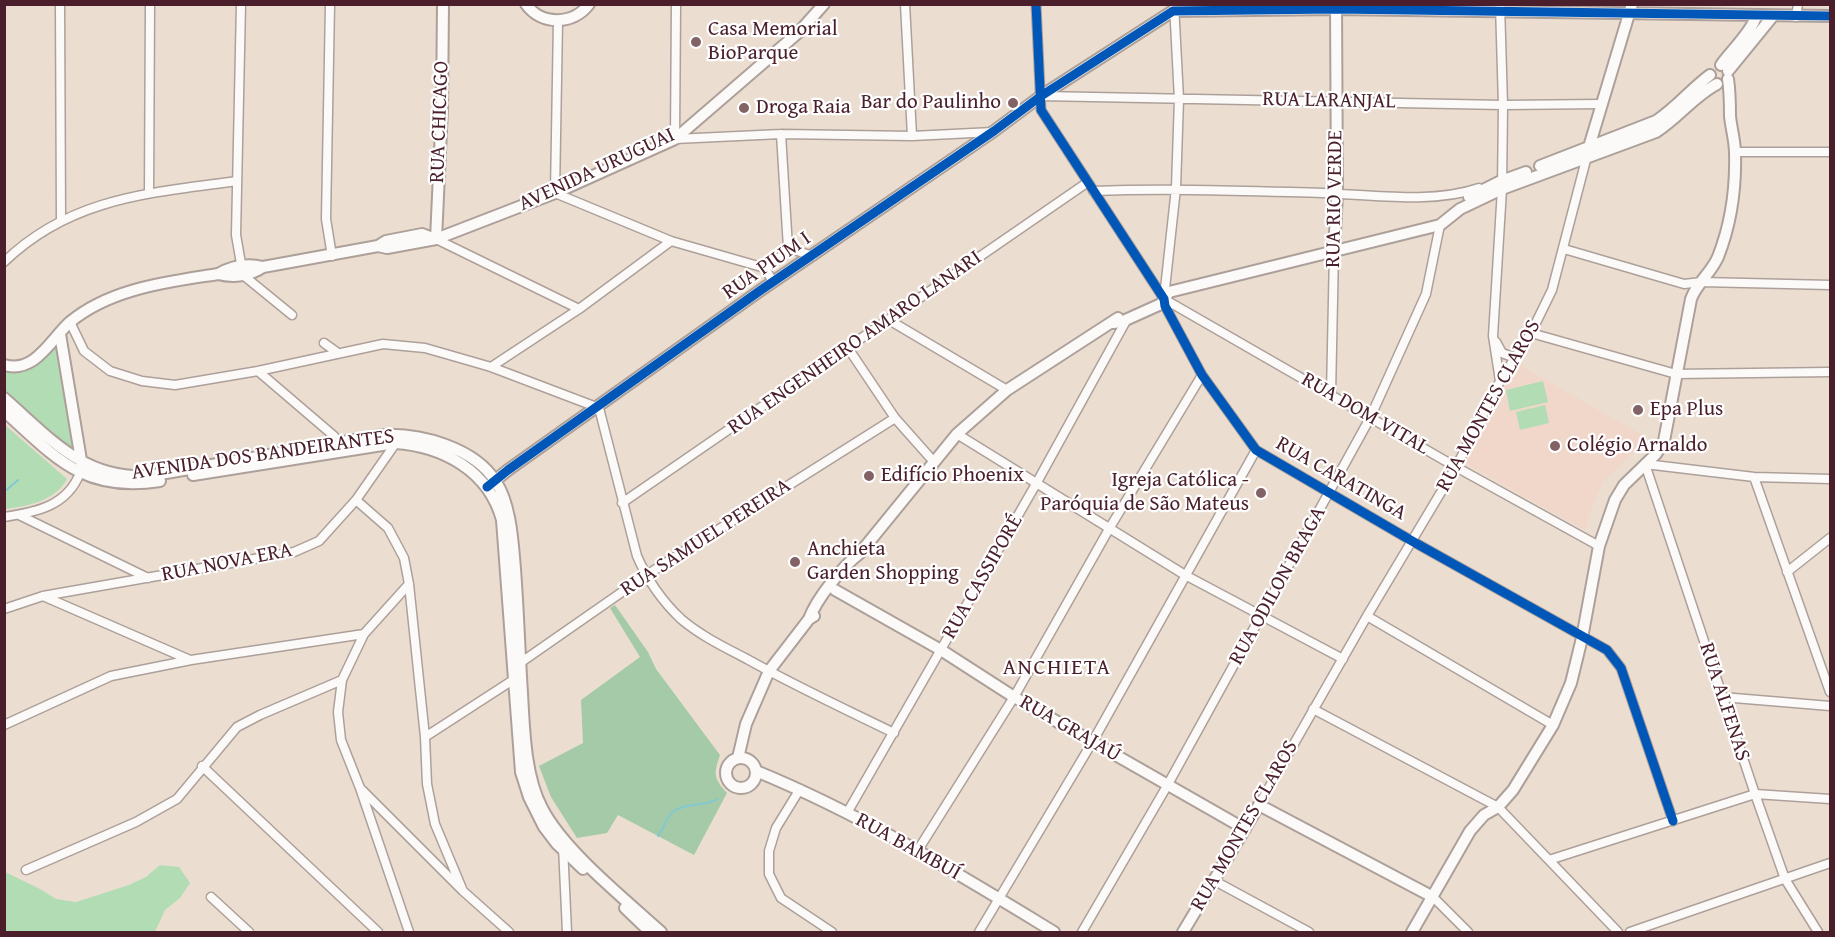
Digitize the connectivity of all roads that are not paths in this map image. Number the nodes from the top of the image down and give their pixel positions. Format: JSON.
{"nodes":[{"id":1,"x":60,"y":4,"type":"edge"},
{"id":2,"x":150,"y":4,"type":"edge"},
{"id":3,"x":241,"y":4,"type":"edge"},
{"id":4,"x":330,"y":4,"type":"edge"},
{"id":5,"x":443,"y":4,"type":"edge"},
{"id":6,"x":526,"y":4,"type":"edge"},
{"id":7,"x":589,"y":4,"type":"edge"},
{"id":8,"x":675,"y":4,"type":"edge"},
{"id":9,"x":824,"y":4,"type":"edge"},
{"id":10,"x":905,"y":4,"type":"edge"},
{"id":11,"x":1035,"y":4,"type":"edge"},
{"id":12,"x":1164,"y":4,"type":"edge"},
{"id":13,"x":1798,"y":4,"type":"edge"},
{"id":14,"x":1336,"y":7,"type":"edge"},
{"id":15,"x":1174,"y":8,"type":"edge"},
{"id":16,"x":1500,"y":8,"type":"edge"},
{"id":17,"x":1631,"y":8,"type":"edge"},
{"id":18,"x":1756,"y":16,"type":"junction"},
{"id":19,"x":1773,"y":16,"type":"junction"},
{"id":20,"x":1830,"y":16,"type":"edge"},
{"id":21,"x":1796,"y":17,"type":"junction"},
{"id":22,"x":558,"y":21,"type":"junction"},
{"id":23,"x":1723,"y":77,"type":"junction"},
{"id":24,"x":1055,"y":94,"type":"junction"},
{"id":25,"x":1041,"y":96,"type":"junction"},
{"id":26,"x":1179,"y":99,"type":"junction"},
{"id":27,"x":1336,"y":101,"type":"junction"},
{"id":28,"x":1602,"y":104,"type":"junction"},
{"id":29,"x":1503,"y":105,"type":"junction"},
{"id":30,"x":994,"y":131,"type":"junction"},
{"id":31,"x":781,"y":134,"type":"junction"},
{"id":32,"x":951,"y":134,"type":"junction"},
{"id":33,"x":912,"y":136,"type":"junction"},
{"id":34,"x":675,"y":139,"type":"junction"},
{"id":35,"x":1588,"y":152,"type":"junction"},
{"id":36,"x":1735,"y":152,"type":"junction"},
{"id":37,"x":1830,"y":152,"type":"edge"},
{"id":38,"x":963,"y":153,"type":"junction"},
{"id":39,"x":237,"y":181,"type":"junction"},
{"id":40,"x":1502,"y":185,"type":"junction"},
{"id":41,"x":1091,"y":186,"type":"junction"},
{"id":42,"x":1176,"y":188,"type":"junction"},
{"id":43,"x":149,"y":193,"type":"junction"},
{"id":44,"x":555,"y":193,"type":"junction"},
{"id":45,"x":1337,"y":194,"type":"junction"},
{"id":46,"x":61,"y":220,"type":"junction"},
{"id":47,"x":1440,"y":225,"type":"junction"},
{"id":48,"x":436,"y":239,"type":"junction"},
{"id":49,"x":670,"y":241,"type":"junction"},
{"id":50,"x":788,"y":248,"type":"junction"},
{"id":51,"x":1564,"y":249,"type":"junction"},
{"id":52,"x":1334,"y":252,"type":"junction"},
{"id":53,"x":813,"y":255,"type":"junction"},
{"id":54,"x":332,"y":256,"type":"junction"},
{"id":55,"x":4,"y":262,"type":"edge"},
{"id":56,"x":765,"y":268,"type":"junction"},
{"id":57,"x":242,"y":270,"type":"junction"},
{"id":58,"x":773,"y":282,"type":"junction"},
{"id":59,"x":1702,"y":282,"type":"junction"},
{"id":60,"x":1830,"y":285,"type":"edge"},
{"id":61,"x":761,"y":290,"type":"junction"},
{"id":62,"x":1164,"y":299,"type":"junction"},
{"id":63,"x":579,"y":309,"type":"junction"},
{"id":64,"x":292,"y":315,"type":"dead end"},
{"id":65,"x":1127,"y":319,"type":"junction"},
{"id":66,"x":888,"y":320,"type":"junction"},
{"id":67,"x":70,"y":322,"type":"junction"},
{"id":68,"x":1113,"y":323,"type":"junction"},
{"id":69,"x":1531,"y":333,"type":"junction"},
{"id":70,"x":60,"y":334,"type":"junction"},
{"id":71,"x":1493,"y":336,"type":"junction"},
{"id":72,"x":1118,"y":339,"type":"junction"},
{"id":73,"x":324,"y":343,"type":"dead end"},
{"id":74,"x":849,"y":348,"type":"junction"},
{"id":75,"x":338,"y":352,"type":"junction"},
{"id":76,"x":1515,"y":358,"type":"junction"},
{"id":77,"x":4,"y":365,"type":"edge"},
{"id":78,"x":491,"y":367,"type":"junction"},
{"id":79,"x":258,"y":371,"type":"junction"},
{"id":80,"x":1830,"y":372,"type":"edge"},
{"id":81,"x":1676,"y":374,"type":"junction"},
{"id":82,"x":1202,"y":375,"type":"junction"},
{"id":83,"x":1500,"y":381,"type":"junction"},
{"id":84,"x":1007,"y":390,"type":"junction"},
{"id":85,"x":1331,"y":394,"type":"junction"},
{"id":86,"x":4,"y":398,"type":"edge"},
{"id":87,"x":599,"y":408,"type":"junction"},
{"id":88,"x":4,"y":411,"type":"edge"},
{"id":89,"x":895,"y":418,"type":"junction"},
{"id":90,"x":1370,"y":418,"type":"junction"},
{"id":91,"x":957,"y":434,"type":"junction"},
{"id":92,"x":396,"y":438,"type":"junction"},
{"id":93,"x":339,"y":443,"type":"junction"},
{"id":94,"x":1256,"y":450,"type":"junction"},
{"id":95,"x":322,"y":454,"type":"junction"},
{"id":96,"x":934,"y":462,"type":"junction"},
{"id":97,"x":1645,"y":464,"type":"junction"},
{"id":98,"x":514,"y":467,"type":"junction"},
{"id":99,"x":1456,"y":467,"type":"junction"},
{"id":100,"x":82,"y":468,"type":"junction"},
{"id":101,"x":1754,"y":477,"type":"junction"},
{"id":102,"x":1830,"y":479,"type":"edge"},
{"id":103,"x":492,"y":484,"type":"junction"},
{"id":104,"x":1036,"y":484,"type":"junction"},
{"id":105,"x":502,"y":492,"type":"junction"},
{"id":106,"x":1329,"y":494,"type":"junction"},
{"id":107,"x":356,"y":500,"type":"junction"},
{"id":108,"x":622,"y":503,"type":"junction"},
{"id":109,"x":19,"y":515,"type":"junction"},
{"id":110,"x":4,"y":517,"type":"edge"},
{"id":111,"x":1109,"y":529,"type":"junction"},
{"id":112,"x":1830,"y":538,"type":"edge"},
{"id":113,"x":1412,"y":541,"type":"junction"},
{"id":114,"x":1599,"y":546,"type":"junction"},
{"id":115,"x":860,"y":553,"type":"junction"},
{"id":116,"x":1787,"y":572,"type":"junction"},
{"id":117,"x":1185,"y":574,"type":"junction"},
{"id":118,"x":645,"y":576,"type":"junction"},
{"id":119,"x":148,"y":579,"type":"junction"},
{"id":120,"x":409,"y":584,"type":"junction"},
{"id":121,"x":835,"y":590,"type":"junction"},
{"id":122,"x":43,"y":596,"type":"junction"},
{"id":123,"x":4,"y":609,"type":"edge"},
{"id":124,"x":1367,"y":616,"type":"junction"},
{"id":125,"x":1262,"y":617,"type":"junction"},
{"id":126,"x":809,"y":619,"type":"junction"},
{"id":127,"x":364,"y":634,"type":"junction"},
{"id":128,"x":1582,"y":638,"type":"junction"},
{"id":129,"x":941,"y":650,"type":"junction"},
{"id":130,"x":1343,"y":659,"type":"junction"},
{"id":131,"x":191,"y":660,"type":"junction"},
{"id":132,"x":520,"y":663,"type":"junction"},
{"id":133,"x":769,"y":671,"type":"junction"},
{"id":134,"x":342,"y":680,"type":"junction"},
{"id":135,"x":513,"y":680,"type":"junction"},
{"id":136,"x":1830,"y":692,"type":"edge"},
{"id":137,"x":1014,"y":697,"type":"junction"},
{"id":138,"x":1722,"y":697,"type":"junction"},
{"id":139,"x":1830,"y":706,"type":"edge"},
{"id":140,"x":1313,"y":709,"type":"junction"},
{"id":141,"x":4,"y":725,"type":"edge"},
{"id":142,"x":1553,"y":725,"type":"junction"},
{"id":143,"x":894,"y":733,"type":"junction"},
{"id":144,"x":425,"y":737,"type":"junction"},
{"id":145,"x":1093,"y":741,"type":"junction"},
{"id":146,"x":743,"y":759,"type":"junction"},
{"id":147,"x":202,"y":766,"type":"junction"},
{"id":148,"x":756,"y":771,"type":"junction"},
{"id":149,"x":1167,"y":786,"type":"junction"},
{"id":150,"x":360,"y":788,"type":"junction"},
{"id":151,"x":800,"y":789,"type":"junction"},
{"id":152,"x":1755,"y":795,"type":"junction"},
{"id":153,"x":1830,"y":799,"type":"edge"},
{"id":154,"x":1259,"y":805,"type":"junction"},
{"id":155,"x":1498,"y":807,"type":"junction"},
{"id":156,"x":847,"y":813,"type":"junction"},
{"id":157,"x":1673,"y":821,"type":"junction"},
{"id":158,"x":1245,"y":829,"type":"junction"},
{"id":159,"x":563,"y":838,"type":"junction"},
{"id":160,"x":563,"y":850,"type":"junction"},
{"id":161,"x":918,"y":850,"type":"junction"},
{"id":162,"x":1549,"y":860,"type":"junction"},
{"id":163,"x":1830,"y":863,"type":"edge"},
{"id":164,"x":26,"y":870,"type":"dead end"},
{"id":165,"x":1785,"y":879,"type":"junction"},
{"id":166,"x":1213,"y":880,"type":"junction"},
{"id":167,"x":463,"y":891,"type":"junction"},
{"id":168,"x":211,"y":897,"type":"dead end"},
{"id":169,"x":1433,"y":897,"type":"junction"},
{"id":170,"x":1000,"y":899,"type":"junction"},
{"id":171,"x":249,"y":933,"type":"edge"},
{"id":172,"x":378,"y":933,"type":"edge"},
{"id":173,"x":409,"y":933,"type":"edge"},
{"id":174,"x":509,"y":933,"type":"edge"},
{"id":175,"x":567,"y":933,"type":"edge"},
{"id":176,"x":650,"y":933,"type":"edge"},
{"id":177,"x":661,"y":933,"type":"edge"},
{"id":178,"x":832,"y":933,"type":"edge"},
{"id":179,"x":979,"y":933,"type":"edge"},
{"id":180,"x":1054,"y":933,"type":"edge"},
{"id":181,"x":1082,"y":933,"type":"edge"},
{"id":182,"x":1183,"y":933,"type":"edge"},
{"id":183,"x":1309,"y":933,"type":"edge"},
{"id":184,"x":1412,"y":933,"type":"edge"},
{"id":185,"x":1468,"y":933,"type":"edge"},
{"id":186,"x":1618,"y":933,"type":"edge"},
{"id":187,"x":1630,"y":933,"type":"edge"},
{"id":188,"x":1818,"y":933,"type":"edge"}],
"edges":[{"from":1,"to":46,"type":"street"},
{"from":2,"to":43,"type":"street"},
{"from":3,"to":39,"type":"street"},
{"from":4,"to":54,"type":"street"},
{"from":5,"to":48,"type":"street","name":"RUA CHICAGO"},
{"from":6,"to":22,"type":"street"},
{"from":7,"to":22,"type":"street"},
{"from":8,"to":34,"type":"street"},
{"from":9,"to":34,"type":"street","name":"AVENIDA URUGUAI"},
{"from":10,"to":33,"type":"street"},
{"from":11,"to":25,"type":"street","name":"RUA CARATINGA"},
{"from":12,"to":15,"type":"street"},
{"from":13,"to":21,"type":"street"},
{"from":14,"to":15,"type":"street"},
{"from":14,"to":16,"type":"street"},
{"from":14,"to":27,"type":"street","name":"RUA RIO VERDE"},
{"from":15,"to":24,"type":"street","name":"RUA PIUM I"},
{"from":15,"to":26,"type":"street"},
{"from":16,"to":17,"type":"street"},
{"from":16,"to":29,"type":"street"},
{"from":17,"to":18,"type":"street"},
{"from":17,"to":28,"type":"street","name":"RUA MONTES CLAROS"},
{"from":18,"to":19,"type":"street"},
{"from":18,"to":23,"type":"street"},
{"from":19,"to":21,"type":"street"},
{"from":19,"to":23,"type":"street"},
{"from":20,"to":21,"type":"street"},
{"from":22,"to":44,"type":"street"},
{"from":23,"to":35,"type":"street"},
{"from":23,"to":35,"type":"street"},
{"from":23,"to":36,"type":"street"},
{"from":24,"to":25,"type":"street","name":"RUA PIUM I"},
{"from":24,"to":26,"type":"street","name":"RUA LARANJAL"},
{"from":25,"to":30,"type":"street","name":"RUA PIUM I"},
{"from":25,"to":41,"type":"street","name":"RUA CARATINGA"},
{"from":26,"to":27,"type":"street","name":"RUA LARANJAL"},
{"from":26,"to":42,"type":"street"},
{"from":27,"to":29,"type":"street","name":"RUA LARANJAL"},
{"from":27,"to":45,"type":"street","name":"RUA RIO VERDE"},
{"from":28,"to":29,"type":"street","name":"RUA LARANJAL"},
{"from":28,"to":35,"type":"street","name":"RUA MONTES CLAROS"},
{"from":29,"to":40,"type":"street"},
{"from":30,"to":32,"type":"street"},
{"from":30,"to":38,"type":"street","name":"RUA PIUM I"},
{"from":31,"to":33,"type":"street"},
{"from":31,"to":34,"type":"street"},
{"from":31,"to":50,"type":"street"},
{"from":32,"to":33,"type":"street"},
{"from":32,"to":38,"type":"street"},
{"from":34,"to":44,"type":"street","name":"AVENIDA URUGUAI"},
{"from":35,"to":40,"type":"street"},
{"from":35,"to":51,"type":"street","name":"RUA MONTES CLAROS"},
{"from":36,"to":37,"type":"street"},
{"from":36,"to":59,"type":"street"},
{"from":38,"to":53,"type":"street","name":"RUA PIUM I"},
{"from":39,"to":43,"type":"street"},
{"from":39,"to":57,"type":"street"},
{"from":40,"to":45,"type":"street"},
{"from":40,"to":47,"type":"street"},
{"from":40,"to":71,"type":"street"},
{"from":41,"to":42,"type":"street"},
{"from":41,"to":62,"type":"street","name":"RUA CARATINGA"},
{"from":41,"to":66,"type":"street","name":"RUA ENGENHEIRO AMARO LANARI"},
{"from":42,"to":45,"type":"street"},
{"from":42,"to":62,"type":"street"},
{"from":43,"to":46,"type":"street"},
{"from":44,"to":48,"type":"street","name":"AVENIDA URUGUAI"},
{"from":44,"to":49,"type":"street"},
{"from":45,"to":52,"type":"street","name":"RUA RIO VERDE"},
{"from":46,"to":55,"type":"street"},
{"from":47,"to":52,"type":"street"},
{"from":47,"to":90,"type":"street","name":"RUA ODILON BRAGA"},
{"from":48,"to":54,"type":"street","name":"AVENIDA URUGUAI"},
{"from":48,"to":63,"type":"street"},
{"from":49,"to":56,"type":"street"},
{"from":49,"to":63,"type":"street"},
{"from":50,"to":53,"type":"street"},
{"from":50,"to":56,"type":"street"},
{"from":51,"to":59,"type":"street"},
{"from":51,"to":69,"type":"street","name":"RUA MONTES CLAROS"},
{"from":52,"to":62,"type":"street"},
{"from":52,"to":85,"type":"street","name":"RUA RIO VERDE"},
{"from":53,"to":58,"type":"street","name":"RUA PIUM I"},
{"from":54,"to":57,"type":"street","name":"AVENIDA URUGUAI"},
{"from":56,"to":58,"type":"street"},
{"from":56,"to":61,"type":"street"},
{"from":57,"to":64,"type":"street"},
{"from":57,"to":67,"type":"street","name":"AVENIDA URUGUAI"},
{"from":58,"to":61,"type":"street","name":"RUA PIUM I"},
{"from":59,"to":60,"type":"street"},
{"from":59,"to":81,"type":"street"},
{"from":61,"to":87,"type":"street","name":"RUA PIUM I"},
{"from":62,"to":65,"type":"street"},
{"from":62,"to":68,"type":"street"},
{"from":62,"to":82,"type":"street","name":"RUA CARATINGA"},
{"from":62,"to":85,"type":"street","name":"RUA DOM VITAL"},
{"from":63,"to":78,"type":"street"},
{"from":65,"to":68,"type":"street"},
{"from":65,"to":72,"type":"street","name":"RUA CASSIPORÉ"},
{"from":66,"to":74,"type":"street","name":"RUA ENGENHEIRO AMARO LANARI"},
{"from":66,"to":84,"type":"street"},
{"from":67,"to":70,"type":"street","name":"AVENIDA URUGUAI"},
{"from":67,"to":79,"type":"street"},
{"from":68,"to":72,"type":"street"},
{"from":68,"to":84,"type":"street"},
{"from":69,"to":76,"type":"street","name":"RUA MONTES CLAROS"},
{"from":69,"to":81,"type":"street"},
{"from":70,"to":77,"type":"street","name":"AVENIDA URUGUAI"},
{"from":70,"to":100,"type":"street"},
{"from":71,"to":76,"type":"street"},
{"from":71,"to":83,"type":"street"},
{"from":72,"to":104,"type":"street","name":"RUA CASSIPORÉ"},
{"from":73,"to":75,"type":"street"},
{"from":74,"to":89,"type":"street"},
{"from":74,"to":108,"type":"street","name":"RUA ENGENHEIRO AMARO LANARI"},
{"from":75,"to":78,"type":"street"},
{"from":75,"to":79,"type":"street"},
{"from":76,"to":83,"type":"street","name":"RUA MONTES CLAROS"},
{"from":78,"to":87,"type":"street"},
{"from":79,"to":93,"type":"street"},
{"from":80,"to":81,"type":"street"},
{"from":81,"to":97,"type":"street"},
{"from":82,"to":94,"type":"street","name":"RUA CARATINGA"},
{"from":82,"to":111,"type":"street"},
{"from":83,"to":99,"type":"street","name":"RUA MONTES CLAROS"},
{"from":84,"to":91,"type":"street"},
{"from":85,"to":90,"type":"street","name":"RUA DOM VITAL"},
{"from":86,"to":100,"type":"street","name":"AVENIDA DOS BANDEIRANTES"},
{"from":87,"to":98,"type":"street","name":"RUA PIUM I"},
{"from":87,"to":108,"type":"street"},
{"from":88,"to":100,"type":"street","name":"AVENIDA DOS BANDEIRANTES"},
{"from":89,"to":96,"type":"street"},
{"from":89,"to":118,"type":"street","name":"RUA SAMUEL PEREIRA"},
{"from":90,"to":99,"type":"street","name":"RUA DOM VITAL"},
{"from":90,"to":106,"type":"street","name":"RUA ODILON BRAGA"},
{"from":91,"to":96,"type":"street"},
{"from":91,"to":104,"type":"street"},
{"from":92,"to":93,"type":"street","name":"AVENIDA DOS BANDEIRANTES"},
{"from":92,"to":95,"type":"street","name":"AVENIDA DOS BANDEIRANTES"},
{"from":92,"to":103,"type":"street","name":"AVENIDA DOS BANDEIRANTES"},
{"from":92,"to":107,"type":"street","name":"RUA NOVA ERA"},
{"from":93,"to":95,"type":"street"},
{"from":93,"to":100,"type":"street","name":"AVENIDA DOS BANDEIRANTES"},
{"from":94,"to":106,"type":"street","name":"RUA CARATINGA"},
{"from":94,"to":117,"type":"street"},
{"from":95,"to":100,"type":"street","name":"AVENIDA DOS BANDEIRANTES"},
{"from":96,"to":115,"type":"street"},
{"from":97,"to":101,"type":"street"},
{"from":97,"to":114,"type":"street"},
{"from":97,"to":138,"type":"street","name":"RUA ALFENAS"},
{"from":98,"to":103,"type":"street","name":"RUA PIUM I"},
{"from":98,"to":105,"type":"street"},
{"from":99,"to":113,"type":"street","name":"RUA MONTES CLAROS"},
{"from":99,"to":114,"type":"street","name":"RUA DOM VITAL"},
{"from":100,"to":109,"type":"street"},
{"from":101,"to":102,"type":"street"},
{"from":101,"to":116,"type":"street"},
{"from":103,"to":105,"type":"street","name":"AVENIDA DOS BANDEIRANTES"},
{"from":103,"to":135,"type":"street","name":"AVENIDA DOS BANDEIRANTES"},
{"from":104,"to":111,"type":"street"},
{"from":104,"to":129,"type":"street","name":"RUA CASSIPORÉ"},
{"from":105,"to":132,"type":"street","name":"AVENIDA DOS BANDEIRANTES"},
{"from":106,"to":113,"type":"street","name":"RUA CARATINGA"},
{"from":106,"to":125,"type":"street","name":"RUA ODILON BRAGA"},
{"from":107,"to":119,"type":"street","name":"RUA NOVA ERA"},
{"from":107,"to":120,"type":"street"},
{"from":108,"to":118,"type":"street"},
{"from":109,"to":110,"type":"street"},
{"from":109,"to":119,"type":"street"},
{"from":111,"to":117,"type":"street"},
{"from":111,"to":137,"type":"street"},
{"from":112,"to":116,"type":"street"},
{"from":113,"to":124,"type":"street","name":"RUA MONTES CLAROS"},
{"from":113,"to":128,"type":"street","name":"RUA CARATINGA"},
{"from":114,"to":128,"type":"street"},
{"from":115,"to":121,"type":"street"},
{"from":115,"to":126,"type":"street"},
{"from":116,"to":136,"type":"street"},
{"from":117,"to":125,"type":"street"},
{"from":117,"to":145,"type":"street"},
{"from":118,"to":132,"type":"street","name":"RUA SAMUEL PEREIRA"},
{"from":118,"to":133,"type":"street"},
{"from":119,"to":122,"type":"street","name":"RUA NOVA ERA"},
{"from":120,"to":127,"type":"street"},
{"from":120,"to":144,"type":"street"},
{"from":121,"to":126,"type":"street"},
{"from":121,"to":129,"type":"street","name":"RUA GRAJAÚ"},
{"from":122,"to":123,"type":"street","name":"RUA NOVA ERA"},
{"from":122,"to":131,"type":"street"},
{"from":124,"to":130,"type":"street","name":"RUA MONTES CLAROS"},
{"from":124,"to":142,"type":"street"},
{"from":125,"to":130,"type":"street"},
{"from":125,"to":149,"type":"street","name":"RUA ODILON BRAGA"},
{"from":126,"to":133,"type":"street"},
{"from":127,"to":131,"type":"street"},
{"from":127,"to":134,"type":"street"},
{"from":128,"to":142,"type":"street"},
{"from":128,"to":157,"type":"street","name":"RUA CARATINGA"},
{"from":129,"to":137,"type":"street","name":"RUA GRAJAÚ"},
{"from":129,"to":143,"type":"street","name":"RUA CASSIPORÉ"},
{"from":130,"to":140,"type":"street","name":"RUA MONTES CLAROS"},
{"from":131,"to":141,"type":"street"},
{"from":132,"to":159,"type":"street","name":"AVENIDA DOS BANDEIRANTES"},
{"from":133,"to":143,"type":"street"},
{"from":133,"to":146,"type":"street"},
{"from":134,"to":147,"type":"street"},
{"from":134,"to":150,"type":"street"},
{"from":135,"to":144,"type":"street"},
{"from":135,"to":160,"type":"street","name":"AVENIDA DOS BANDEIRANTES"},
{"from":137,"to":145,"type":"street","name":"RUA GRAJAÚ"},
{"from":137,"to":161,"type":"street"},
{"from":138,"to":139,"type":"street"},
{"from":138,"to":152,"type":"street","name":"RUA ALFENAS"},
{"from":140,"to":154,"type":"street","name":"RUA MONTES CLAROS"},
{"from":140,"to":155,"type":"street"},
{"from":142,"to":155,"type":"street"},
{"from":143,"to":156,"type":"street","name":"RUA CASSIPORÉ"},
{"from":144,"to":167,"type":"street"},
{"from":145,"to":149,"type":"street","name":"RUA GRAJAÚ"},
{"from":145,"to":170,"type":"street"},
{"from":146,"to":148,"type":"street"},
{"from":146,"to":148,"type":"street"},
{"from":147,"to":164,"type":"street"},
{"from":147,"to":172,"type":"street"},
{"from":148,"to":151,"type":"street","name":"RUA BAMBUÍ"},
{"from":149,"to":158,"type":"street","name":"RUA GRAJAÚ"},
{"from":149,"to":181,"type":"street","name":"RUA ODILON BRAGA"},
{"from":150,"to":167,"type":"street"},
{"from":150,"to":173,"type":"street"},
{"from":151,"to":156,"type":"street","name":"RUA BAMBUÍ"},
{"from":151,"to":178,"type":"street"},
{"from":152,"to":153,"type":"street"},
{"from":152,"to":157,"type":"street"},
{"from":152,"to":165,"type":"street","name":"RUA ALFENAS"},
{"from":154,"to":158,"type":"street","name":"RUA MONTES CLAROS"},
{"from":154,"to":169,"type":"street"},
{"from":155,"to":162,"type":"street"},
{"from":155,"to":169,"type":"street"},
{"from":156,"to":161,"type":"street","name":"RUA BAMBUÍ"},
{"from":157,"to":162,"type":"street"},
{"from":158,"to":166,"type":"street","name":"RUA MONTES CLAROS"},
{"from":159,"to":160,"type":"street"},
{"from":159,"to":177,"type":"street","name":"AVENIDA DOS BANDEIRANTES"},
{"from":160,"to":175,"type":"street"},
{"from":160,"to":176,"type":"street","name":"AVENIDA DOS BANDEIRANTES"},
{"from":161,"to":170,"type":"street","name":"RUA BAMBUÍ"},
{"from":162,"to":186,"type":"street"},
{"from":163,"to":165,"type":"street"},
{"from":165,"to":187,"type":"street"},
{"from":165,"to":188,"type":"street","name":"RUA ALFENAS"},
{"from":166,"to":182,"type":"street","name":"RUA MONTES CLAROS"},
{"from":166,"to":183,"type":"street"},
{"from":167,"to":174,"type":"street"},
{"from":168,"to":171,"type":"street"},
{"from":169,"to":184,"type":"street"},
{"from":169,"to":185,"type":"street"},
{"from":170,"to":179,"type":"street"},
{"from":170,"to":180,"type":"street","name":"RUA BAMBUÍ"}]}
